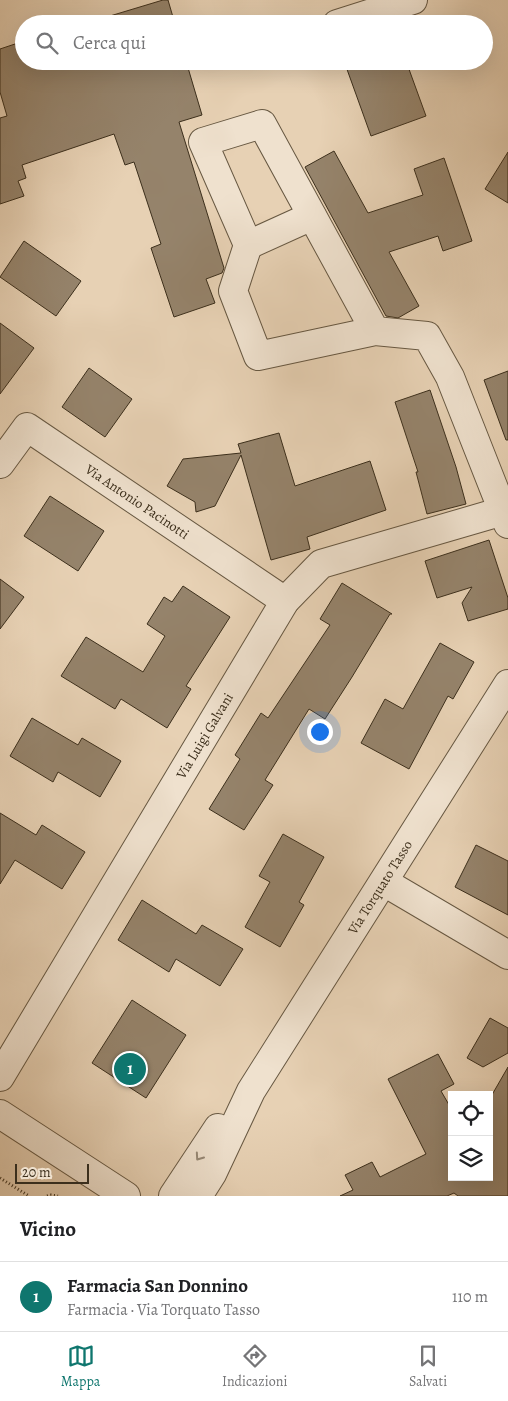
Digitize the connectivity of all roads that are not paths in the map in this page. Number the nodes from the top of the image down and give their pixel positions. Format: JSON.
{"nodes":[{"id":1,"x":414,"y":0,"type":"edge"},
{"id":2,"x":366,"y":15,"type":"edge"},
{"id":3,"x":312,"y":216,"type":"junction"},
{"id":4,"x":248,"y":245,"type":"junction"},
{"id":5,"x":375,"y":331,"type":"junction"},
{"id":6,"x":0,"y":464,"type":"edge"},
{"id":7,"x":506,"y":516,"type":"edge"},
{"id":8,"x":285,"y":600,"type":"junction"},
{"id":9,"x":506,"y":691,"type":"edge"},
{"id":10,"x":384,"y":882,"type":"junction"},
{"id":11,"x":508,"y":955,"type":"edge"},
{"id":12,"x":0,"y":1077,"type":"edge"},
{"id":13,"x":251,"y":1092,"type":"junction"},
{"id":14,"x":0,"y":1114,"type":"edge"},
{"id":15,"x":126,"y":1196,"type":"edge"},
{"id":16,"x":173,"y":1196,"type":"edge"},
{"id":17,"x":198,"y":1196,"type":"edge"}],
"edges":[{"from":1,"to":2,"type":"street"},
{"from":3,"to":4,"type":"street"},
{"from":3,"to":4,"type":"street"},
{"from":3,"to":5,"type":"street"},
{"from":4,"to":5,"type":"street"},
{"from":5,"to":7,"type":"street"},
{"from":6,"to":8,"type":"street","name":"Via Antonio Pacinotti"},
{"from":7,"to":8,"type":"street","name":"Via Luigi Galvani"},
{"from":8,"to":12,"type":"street","name":"Via Luigi Galvani"},
{"from":9,"to":10,"type":"street","name":"Via Torquato Tasso"},
{"from":10,"to":11,"type":"street"},
{"from":10,"to":13,"type":"street","name":"Via Torquato Tasso"},
{"from":13,"to":16,"type":"street","name":"Via Torquato Tasso","one_way":true},
{"from":13,"to":17,"type":"street","name":"Via Torquato Tasso"},
{"from":14,"to":15,"type":"street"}]}
